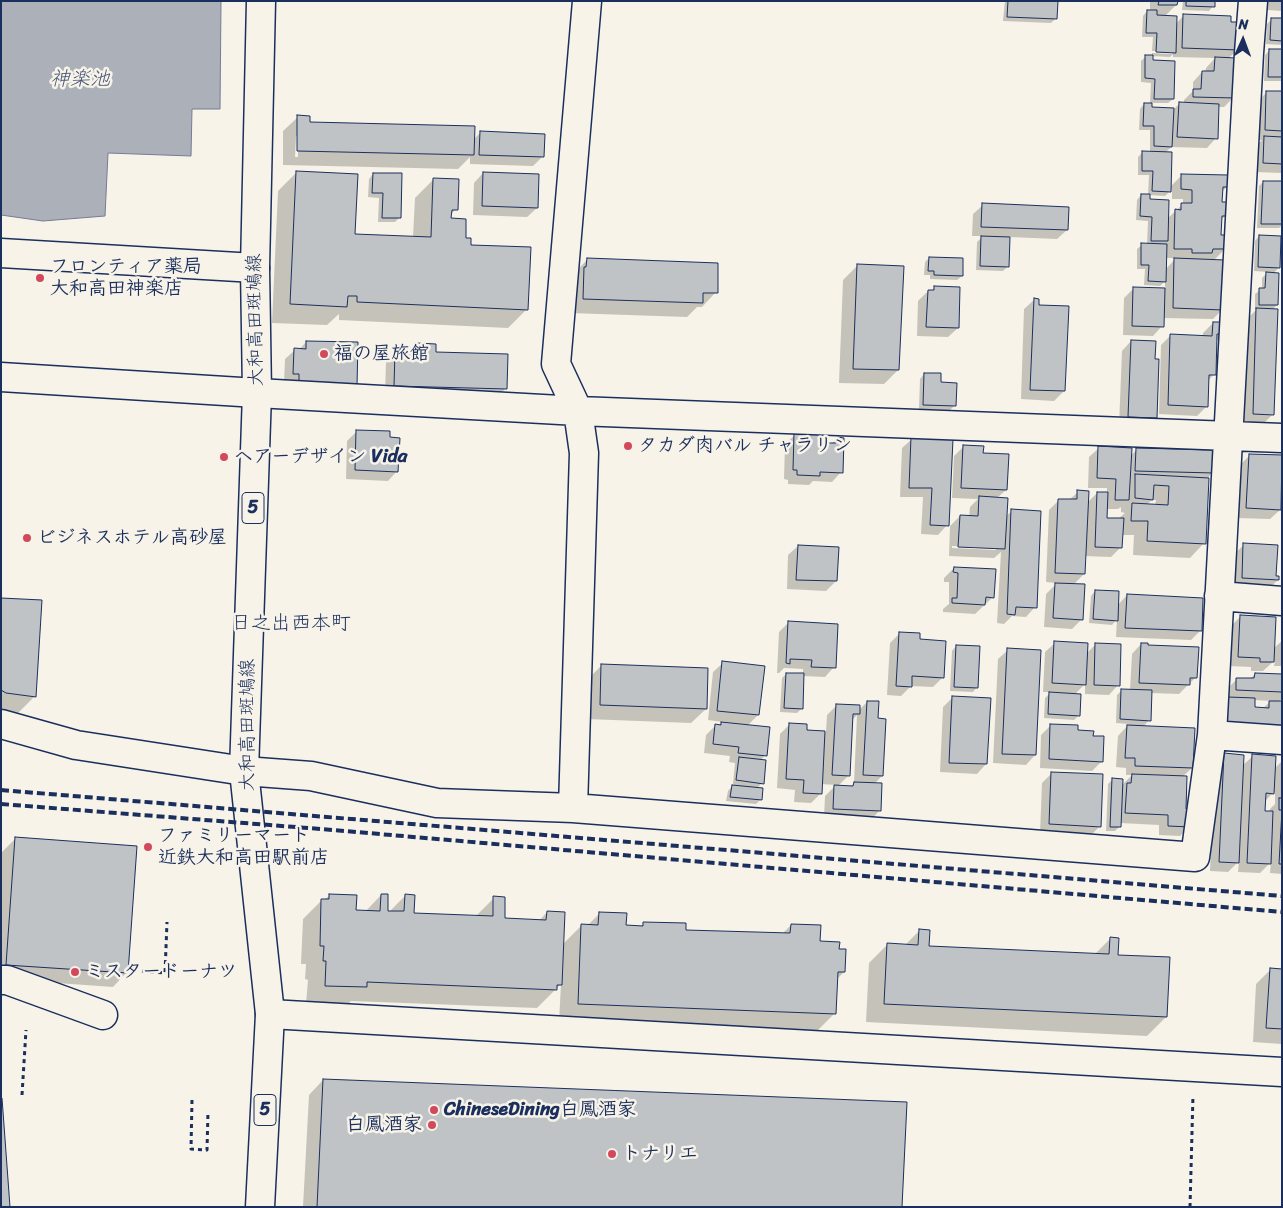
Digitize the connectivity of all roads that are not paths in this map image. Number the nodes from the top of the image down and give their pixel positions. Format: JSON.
{"nodes":[{"id":1,"x":261,"y":1,"type":"edge"},
{"id":2,"x":587,"y":1,"type":"edge"},
{"id":3,"x":1254,"y":1,"type":"edge"},
{"id":4,"x":1,"y":253,"type":"edge"},
{"id":5,"x":255,"y":268,"type":"junction"},
{"id":6,"x":1,"y":377,"type":"edge"},
{"id":7,"x":257,"y":393,"type":"junction"},
{"id":8,"x":578,"y":410,"type":"junction"},
{"id":9,"x":1229,"y":436,"type":"junction"},
{"id":10,"x":1282,"y":438,"type":"edge"},
{"id":11,"x":1219,"y":596,"type":"junction"},
{"id":12,"x":1282,"y":601,"type":"edge"},
{"id":13,"x":1,"y":724,"type":"edge"},
{"id":14,"x":1212,"y":735,"type":"junction"},
{"id":15,"x":1282,"y":740,"type":"edge"},
{"id":16,"x":244,"y":772,"type":"junction"},
{"id":17,"x":573,"y":808,"type":"junction"},
{"id":18,"x":1,"y":980,"type":"edge"},
{"id":19,"x":270,"y":1014,"type":"junction"},
{"id":20,"x":103,"y":1015,"type":"dead end"},
{"id":21,"x":1282,"y":1072,"type":"edge"},
{"id":22,"x":260,"y":1207,"type":"edge"}],
"edges":[{"from":1,"to":5,"type":"street","name":"大和高田斑鳩線","number":"5"},
{"from":2,"to":8,"type":"street"},
{"from":3,"to":9,"type":"street"},
{"from":4,"to":5,"type":"street"},
{"from":5,"to":7,"type":"street","name":"大和高田斑鳩線","number":"5"},
{"from":6,"to":7,"type":"street"},
{"from":7,"to":8,"type":"street"},
{"from":7,"to":16,"type":"street","name":"大和高田斑鳩線","number":"5"},
{"from":8,"to":9,"type":"street"},
{"from":8,"to":17,"type":"street"},
{"from":9,"to":10,"type":"street"},
{"from":9,"to":11,"type":"street"},
{"from":11,"to":12,"type":"street"},
{"from":11,"to":14,"type":"street"},
{"from":13,"to":16,"type":"street"},
{"from":14,"to":15,"type":"street"},
{"from":14,"to":17,"type":"street"},
{"from":16,"to":17,"type":"street"},
{"from":16,"to":19,"type":"street","name":"大和高田斑鳩線","number":"5"},
{"from":18,"to":20,"type":"street"},
{"from":19,"to":21,"type":"street"},
{"from":19,"to":22,"type":"street","name":"大和高田斑鳩線","number":"5"}]}
